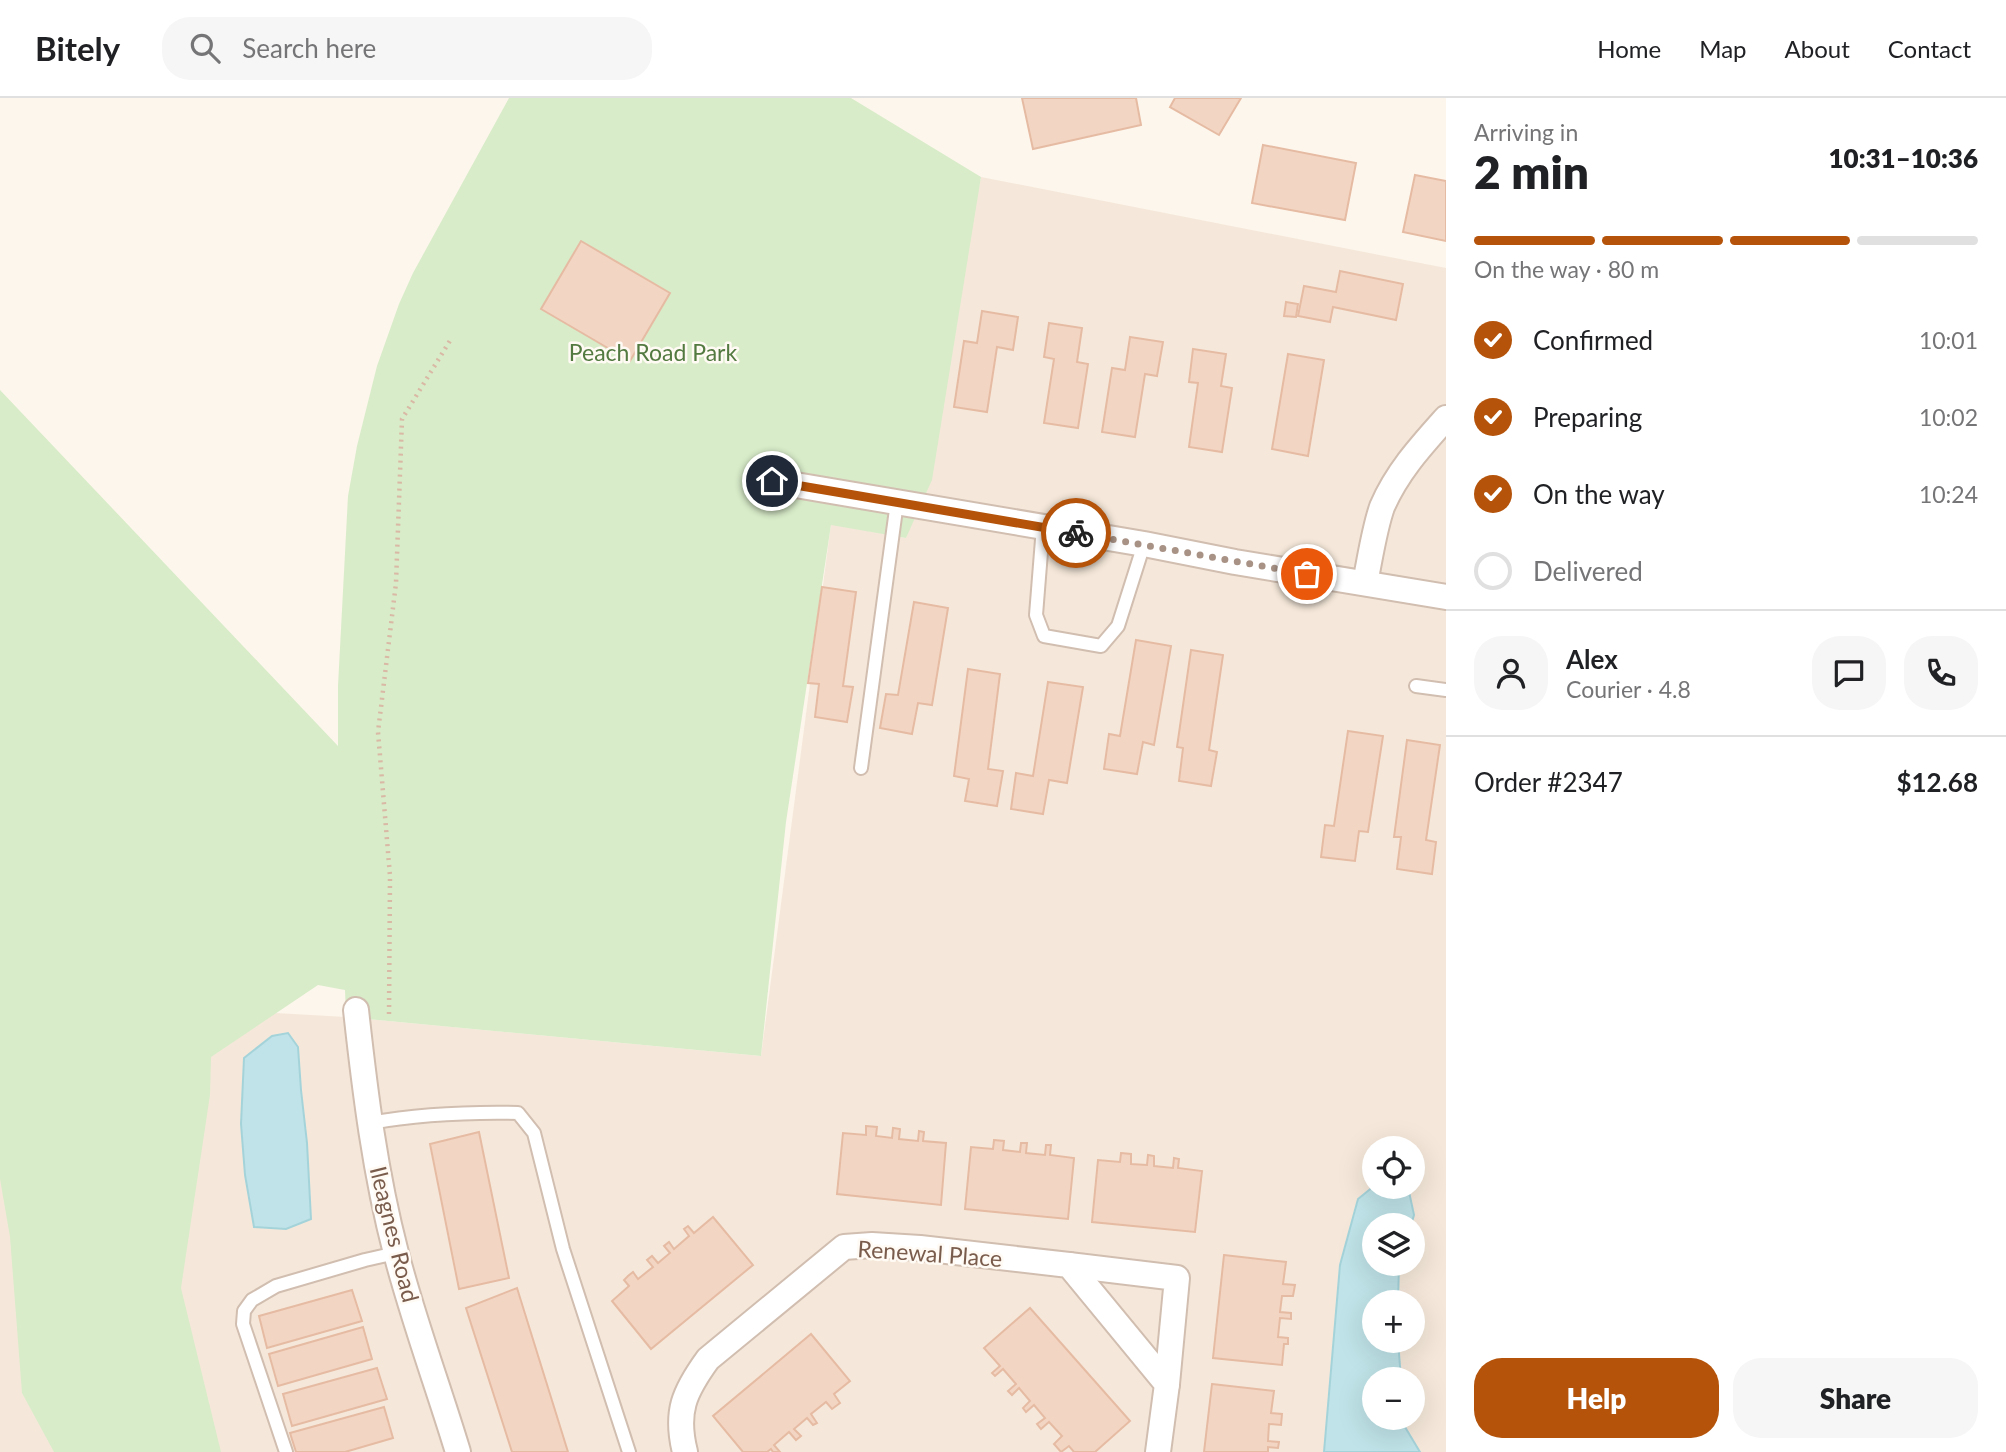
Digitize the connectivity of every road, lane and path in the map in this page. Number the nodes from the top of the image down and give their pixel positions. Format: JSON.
{"nodes":[{"id":1,"x":451,"y":339,"type":"dead end"},
{"id":2,"x":1446,"y":418,"type":"edge"},
{"id":3,"x":772,"y":481,"type":"dead end"},
{"id":4,"x":897,"y":502,"type":"junction"},
{"id":5,"x":1043,"y":527,"type":"junction"},
{"id":6,"x":1144,"y":544,"type":"junction"},
{"id":7,"x":1365,"y":583,"type":"junction"},
{"id":8,"x":1446,"y":597,"type":"edge"},
{"id":9,"x":1416,"y":686,"type":"dead end"},
{"id":10,"x":1446,"y":691,"type":"edge"},
{"id":11,"x":861,"y":768,"type":"dead end"},
{"id":12,"x":356,"y":1010,"type":"dead end"},
{"id":13,"x":389,"y":1014,"type":"dead end"},
{"id":14,"x":370,"y":1122,"type":"junction"},
{"id":15,"x":396,"y":1253,"type":"junction"},
{"id":16,"x":1069,"y":1265,"type":"junction"},
{"id":17,"x":1167,"y":1384,"type":"junction"},
{"id":18,"x":286,"y":1452,"type":"edge"},
{"id":19,"x":458,"y":1452,"type":"edge"},
{"id":20,"x":629,"y":1452,"type":"edge"},
{"id":21,"x":685,"y":1452,"type":"edge"},
{"id":22,"x":1158,"y":1452,"type":"edge"}],
"edges":[{"from":1,"to":13,"type":"path"},
{"from":2,"to":7,"type":"street"},
{"from":3,"to":4,"type":"street"},
{"from":4,"to":5,"type":"street"},
{"from":4,"to":11,"type":"lane"},
{"from":5,"to":6,"type":"street"},
{"from":5,"to":6,"type":"lane"},
{"from":6,"to":7,"type":"street"},
{"from":7,"to":8,"type":"street"},
{"from":9,"to":10,"type":"lane"},
{"from":12,"to":14,"type":"street","name":"Ileagnes Road"},
{"from":14,"to":15,"type":"street","name":"Ileagnes Road"},
{"from":14,"to":20,"type":"lane"},
{"from":15,"to":18,"type":"lane"},
{"from":15,"to":19,"type":"street","name":"Ileagnes Road"},
{"from":16,"to":17,"type":"street"},
{"from":16,"to":17,"type":"street","name":"Renewal Place"},
{"from":16,"to":21,"type":"street","name":"Renewal Place"},
{"from":17,"to":22,"type":"street"}]}
